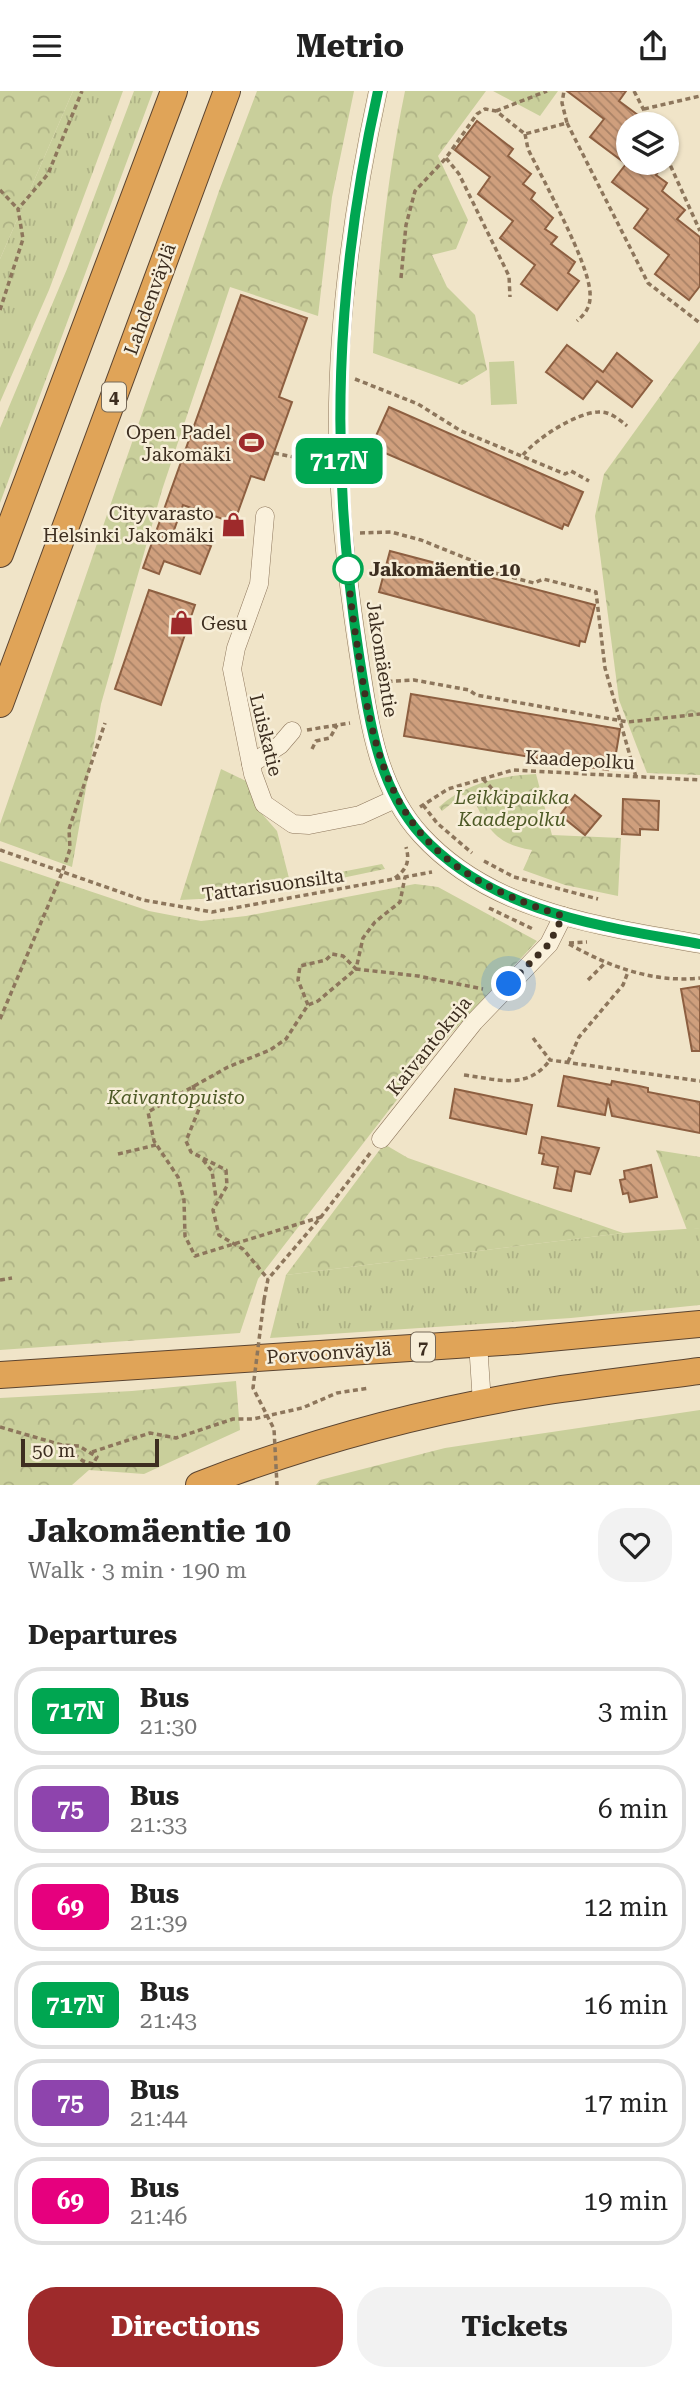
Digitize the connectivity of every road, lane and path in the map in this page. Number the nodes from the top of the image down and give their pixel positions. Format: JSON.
{"nodes":[{"id":1,"x":82,"y":91,"type":"edge"},
{"id":2,"x":174,"y":91,"type":"edge"},
{"id":3,"x":227,"y":91,"type":"edge"},
{"id":4,"x":378,"y":91,"type":"edge"},
{"id":5,"x":547,"y":91,"type":"edge"},
{"id":6,"x":564,"y":91,"type":"edge"},
{"id":7,"x":634,"y":91,"type":"edge"},
{"id":8,"x":700,"y":96,"type":"edge"},
{"id":9,"x":644,"y":109,"type":"junction"},
{"id":10,"x":496,"y":111,"type":"junction"},
{"id":11,"x":645,"y":112,"type":"edge"},
{"id":12,"x":567,"y":123,"type":"junction"},
{"id":13,"x":526,"y":134,"type":"junction"},
{"id":14,"x":446,"y":158,"type":"junction"},
{"id":15,"x":675,"y":175,"type":"edge"},
{"id":16,"x":0,"y":190,"type":"edge"},
{"id":17,"x":18,"y":209,"type":"junction"},
{"id":18,"x":700,"y":231,"type":"edge"},
{"id":19,"x":401,"y":278,"type":"dead end"},
{"id":20,"x":510,"y":297,"type":"dead end"},
{"id":21,"x":0,"y":310,"type":"edge"},
{"id":22,"x":577,"y":321,"type":"dead end"},
{"id":23,"x":700,"y":323,"type":"edge"},
{"id":24,"x":340,"y":375,"type":"junction"},
{"id":25,"x":627,"y":426,"type":"dead end"},
{"id":26,"x":274,"y":453,"type":"dead end"},
{"id":27,"x":523,"y":455,"type":"junction"},
{"id":28,"x":318,"y":462,"type":"dead end"},
{"id":29,"x":589,"y":481,"type":"dead end"},
{"id":30,"x":265,"y":516,"type":"dead end"},
{"id":31,"x":344,"y":534,"type":"junction"},
{"id":32,"x":0,"y":554,"type":"edge"},
{"id":33,"x":363,"y":685,"type":"junction"},
{"id":34,"x":0,"y":704,"type":"edge"},
{"id":35,"x":700,"y":714,"type":"edge"},
{"id":36,"x":618,"y":718,"type":"junction"},
{"id":37,"x":105,"y":723,"type":"dead end"},
{"id":38,"x":350,"y":723,"type":"dead end"},
{"id":39,"x":337,"y":725,"type":"junction"},
{"id":40,"x":318,"y":729,"type":"dead end"},
{"id":41,"x":292,"y":731,"type":"dead end"},
{"id":42,"x":312,"y":749,"type":"dead end"},
{"id":43,"x":251,"y":764,"type":"junction"},
{"id":44,"x":636,"y":777,"type":"junction"},
{"id":45,"x":483,"y":779,"type":"junction"},
{"id":46,"x":700,"y":780,"type":"edge"},
{"id":47,"x":498,"y":795,"type":"dead end"},
{"id":48,"x":395,"y":799,"type":"junction"},
{"id":49,"x":405,"y":847,"type":"dead end"},
{"id":50,"x":0,"y":850,"type":"edge"},
{"id":51,"x":432,"y":872,"type":"dead end"},
{"id":52,"x":62,"y":873,"type":"junction"},
{"id":53,"x":405,"y":877,"type":"junction"},
{"id":54,"x":393,"y":880,"type":"junction"},
{"id":55,"x":598,"y":899,"type":"dead end"},
{"id":56,"x":563,"y":916,"type":"junction"},
{"id":57,"x":567,"y":943,"type":"dead end"},
{"id":58,"x":700,"y":944,"type":"edge"},
{"id":59,"x":604,"y":964,"type":"junction"},
{"id":60,"x":356,"y":969,"type":"junction"},
{"id":61,"x":628,"y":972,"type":"junction"},
{"id":62,"x":700,"y":978,"type":"edge"},
{"id":63,"x":588,"y":979,"type":"dead end"},
{"id":64,"x":495,"y":998,"type":"junction"},
{"id":65,"x":308,"y":1005,"type":"junction"},
{"id":66,"x":0,"y":1019,"type":"edge"},
{"id":67,"x":533,"y":1038,"type":"dead end"},
{"id":68,"x":550,"y":1060,"type":"junction"},
{"id":69,"x":567,"y":1063,"type":"junction"},
{"id":70,"x":464,"y":1075,"type":"dead end"},
{"id":71,"x":700,"y":1081,"type":"edge"},
{"id":72,"x":193,"y":1085,"type":"junction"},
{"id":73,"x":381,"y":1139,"type":"joint"},
{"id":74,"x":155,"y":1143,"type":"junction"},
{"id":75,"x":118,"y":1154,"type":"dead end"},
{"id":76,"x":202,"y":1159,"type":"junction"},
{"id":77,"x":216,"y":1200,"type":"junction"},
{"id":78,"x":321,"y":1217,"type":"junction"},
{"id":79,"x":230,"y":1244,"type":"junction"},
{"id":80,"x":12,"y":1278,"type":"dead end"},
{"id":81,"x":268,"y":1279,"type":"junction"},
{"id":82,"x":0,"y":1280,"type":"edge"},
{"id":83,"x":700,"y":1324,"type":"edge"},
{"id":84,"x":478,"y":1343,"type":"junction"},
{"id":85,"x":700,"y":1371,"type":"edge"},
{"id":86,"x":0,"y":1375,"type":"edge"},
{"id":87,"x":369,"y":1388,"type":"dead end"},
{"id":88,"x":482,"y":1403,"type":"junction"},
{"id":89,"x":0,"y":1427,"type":"edge"},
{"id":90,"x":62,"y":1445,"type":"junction"},
{"id":91,"x":92,"y":1452,"type":"junction"},
{"id":92,"x":200,"y":1485,"type":"edge"},
{"id":93,"x":277,"y":1485,"type":"edge"}],
"edges":[{"from":1,"to":17,"type":"path"},
{"from":2,"to":32,"type":"highway"},
{"from":3,"to":34,"type":"highway","name":"Lahdenväylä","number":"4"},
{"from":4,"to":24,"type":"street","name":"Jakomäentie"},
{"from":5,"to":10,"type":"path"},
{"from":6,"to":12,"type":"path"},
{"from":7,"to":9,"type":"path"},
{"from":8,"to":9,"type":"path"},
{"from":9,"to":11,"type":"path"},
{"from":10,"to":13,"type":"path"},
{"from":10,"to":14,"type":"path"},
{"from":12,"to":13,"type":"path"},
{"from":12,"to":23,"type":"path"},
{"from":13,"to":22,"type":"path"},
{"from":14,"to":19,"type":"path"},
{"from":14,"to":20,"type":"path"},
{"from":15,"to":18,"type":"path"},
{"from":16,"to":17,"type":"path"},
{"from":17,"to":21,"type":"path"},
{"from":24,"to":27,"type":"path"},
{"from":24,"to":31,"type":"street","name":"Jakomäentie"},
{"from":25,"to":27,"type":"path"},
{"from":26,"to":28,"type":"path"},
{"from":27,"to":29,"type":"path"},
{"from":30,"to":43,"type":"street","name":"Luiskatie"},
{"from":31,"to":33,"type":"street","name":"Jakomäentie"},
{"from":31,"to":36,"type":"path"},
{"from":33,"to":36,"type":"path"},
{"from":33,"to":48,"type":"street","name":"Jakomäentie"},
{"from":35,"to":36,"type":"path"},
{"from":36,"to":44,"type":"path"},
{"from":37,"to":52,"type":"path"},
{"from":38,"to":39,"type":"path"},
{"from":39,"to":40,"type":"path"},
{"from":39,"to":42,"type":"path"},
{"from":41,"to":43,"type":"street"},
{"from":43,"to":48,"type":"street","name":"Luiskatie"},
{"from":44,"to":45,"type":"path","name":"Kaadepolku"},
{"from":44,"to":46,"type":"path","name":"Kaadepolku"},
{"from":45,"to":47,"type":"path"},
{"from":45,"to":55,"type":"path","name":"Kaadepolku"},
{"from":48,"to":56,"type":"street","name":"Jakomäentie"},
{"from":49,"to":54,"type":"path"},
{"from":50,"to":52,"type":"path","name":"Tattarisuonsilta"},
{"from":51,"to":53,"type":"path","name":"Tattarisuonsilta"},
{"from":52,"to":54,"type":"path","name":"Tattarisuonsilta"},
{"from":52,"to":66,"type":"path"},
{"from":53,"to":54,"type":"path","name":"Tattarisuonsilta"},
{"from":53,"to":60,"type":"path"},
{"from":56,"to":58,"type":"street","name":"Jakomäentie"},
{"from":56,"to":64,"type":"street","name":"Kaivantokuja"},
{"from":57,"to":59,"type":"path"},
{"from":59,"to":61,"type":"path"},
{"from":59,"to":63,"type":"path"},
{"from":60,"to":64,"type":"path"},
{"from":60,"to":65,"type":"path"},
{"from":60,"to":65,"type":"path"},
{"from":61,"to":62,"type":"path"},
{"from":61,"to":69,"type":"path"},
{"from":64,"to":73,"type":"street","name":"Kaivantokuja"},
{"from":65,"to":72,"type":"path"},
{"from":67,"to":68,"type":"path"},
{"from":68,"to":69,"type":"path"},
{"from":68,"to":70,"type":"path"},
{"from":69,"to":71,"type":"path"},
{"from":72,"to":74,"type":"path"},
{"from":72,"to":76,"type":"path"},
{"from":73,"to":78,"type":"path"},
{"from":74,"to":75,"type":"path"},
{"from":74,"to":79,"type":"path"},
{"from":76,"to":77,"type":"path"},
{"from":76,"to":77,"type":"path"},
{"from":77,"to":79,"type":"path"},
{"from":78,"to":79,"type":"path"},
{"from":78,"to":81,"type":"path"},
{"from":79,"to":81,"type":"path"},
{"from":80,"to":82,"type":"path"},
{"from":81,"to":93,"type":"path","bridge":true},
{"from":83,"to":84,"type":"highway","name":"Porvoonväylä","number":"7"},
{"from":84,"to":86,"type":"highway","name":"Porvoonväylä","number":"7"},
{"from":84,"to":88,"type":"street"},
{"from":85,"to":88,"type":"highway"},
{"from":87,"to":91,"type":"path"},
{"from":88,"to":92,"type":"highway"},
{"from":89,"to":90,"type":"path"},
{"from":90,"to":91,"type":"path"},
{"from":90,"to":91,"type":"path"}]}
